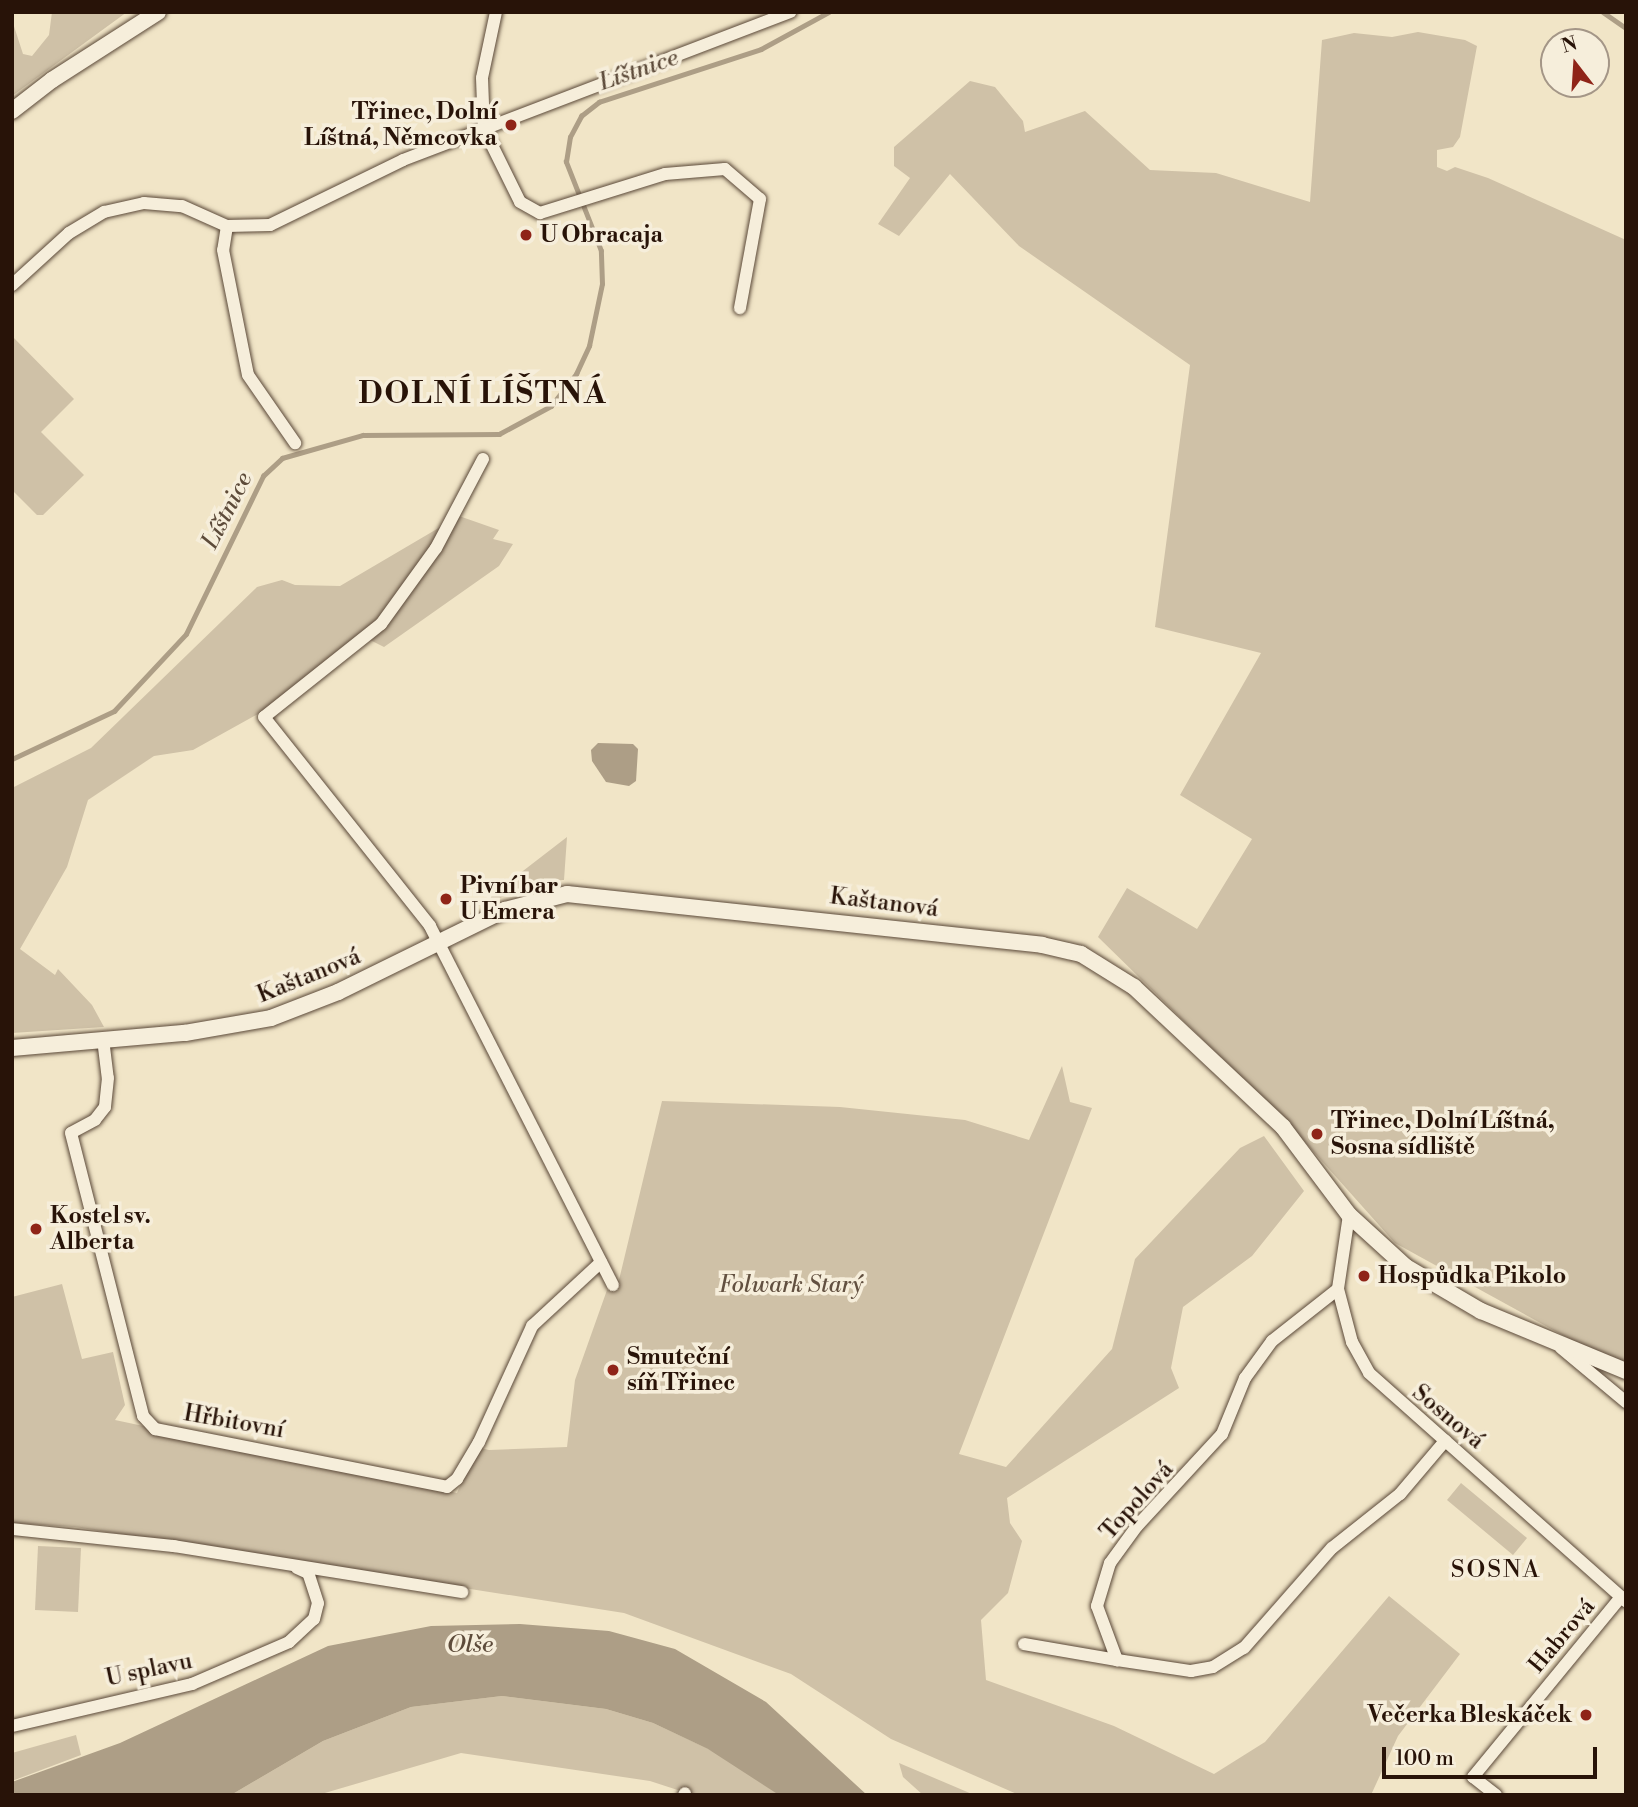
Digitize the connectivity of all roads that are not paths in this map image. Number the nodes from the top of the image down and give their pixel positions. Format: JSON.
{"nodes":[{"id":1,"x":158,"y":12,"type":"edge"},
{"id":2,"x":496,"y":12,"type":"edge"},
{"id":3,"x":790,"y":12,"type":"edge"},
{"id":4,"x":12,"y":111,"type":"edge"},
{"id":5,"x":484,"y":129,"type":"junction"},
{"id":6,"x":227,"y":226,"type":"junction"},
{"id":7,"x":12,"y":285,"type":"edge"},
{"id":8,"x":740,"y":308,"type":"dead end"},
{"id":9,"x":295,"y":443,"type":"dead end"},
{"id":10,"x":483,"y":459,"type":"dead end"},
{"id":11,"x":435,"y":942,"type":"junction"},
{"id":12,"x":103,"y":1038,"type":"junction"},
{"id":13,"x":12,"y":1048,"type":"edge"},
{"id":14,"x":1349,"y":1215,"type":"junction"},
{"id":15,"x":601,"y":1262,"type":"junction"},
{"id":16,"x":613,"y":1284,"type":"dead end"},
{"id":17,"x":1338,"y":1289,"type":"junction"},
{"id":18,"x":1553,"y":1341,"type":"junction"},
{"id":19,"x":1626,"y":1371,"type":"edge"},
{"id":20,"x":1626,"y":1402,"type":"edge"},
{"id":21,"x":1445,"y":1441,"type":"junction"},
{"id":22,"x":12,"y":1529,"type":"edge"},
{"id":23,"x":293,"y":1566,"type":"junction"},
{"id":24,"x":462,"y":1592,"type":"dead end"},
{"id":25,"x":1624,"y":1599,"type":"edge"},
{"id":26,"x":1024,"y":1644,"type":"dead end"},
{"id":27,"x":1117,"y":1660,"type":"junction"},
{"id":28,"x":12,"y":1726,"type":"edge"},
{"id":29,"x":1496,"y":1795,"type":"edge"}],
"edges":[{"from":1,"to":4,"type":"street"},
{"from":2,"to":5,"type":"street"},
{"from":3,"to":5,"type":"street"},
{"from":5,"to":6,"type":"street"},
{"from":5,"to":8,"type":"street"},
{"from":6,"to":7,"type":"street"},
{"from":6,"to":9,"type":"street"},
{"from":10,"to":11,"type":"street"},
{"from":11,"to":12,"type":"street","name":"Kaštanová"},
{"from":11,"to":14,"type":"street","name":"Kaštanová"},
{"from":11,"to":15,"type":"street"},
{"from":12,"to":13,"type":"street","name":"Kaštanová"},
{"from":12,"to":15,"type":"street","name":"Hřbitovní"},
{"from":14,"to":17,"type":"street","name":"Sosnová"},
{"from":14,"to":18,"type":"street","name":"Kaštanová"},
{"from":15,"to":16,"type":"street"},
{"from":17,"to":21,"type":"street","name":"Sosnová"},
{"from":17,"to":27,"type":"street","name":"Topolová"},
{"from":18,"to":19,"type":"street","name":"Kaštanová"},
{"from":18,"to":20,"type":"street"},
{"from":21,"to":25,"type":"street","name":"Sosnová"},
{"from":21,"to":27,"type":"street"},
{"from":22,"to":23,"type":"street"},
{"from":23,"to":24,"type":"street"},
{"from":23,"to":28,"type":"street","name":"U splavu"},
{"from":25,"to":29,"type":"street","name":"Habrová"},
{"from":26,"to":27,"type":"street"}]}
